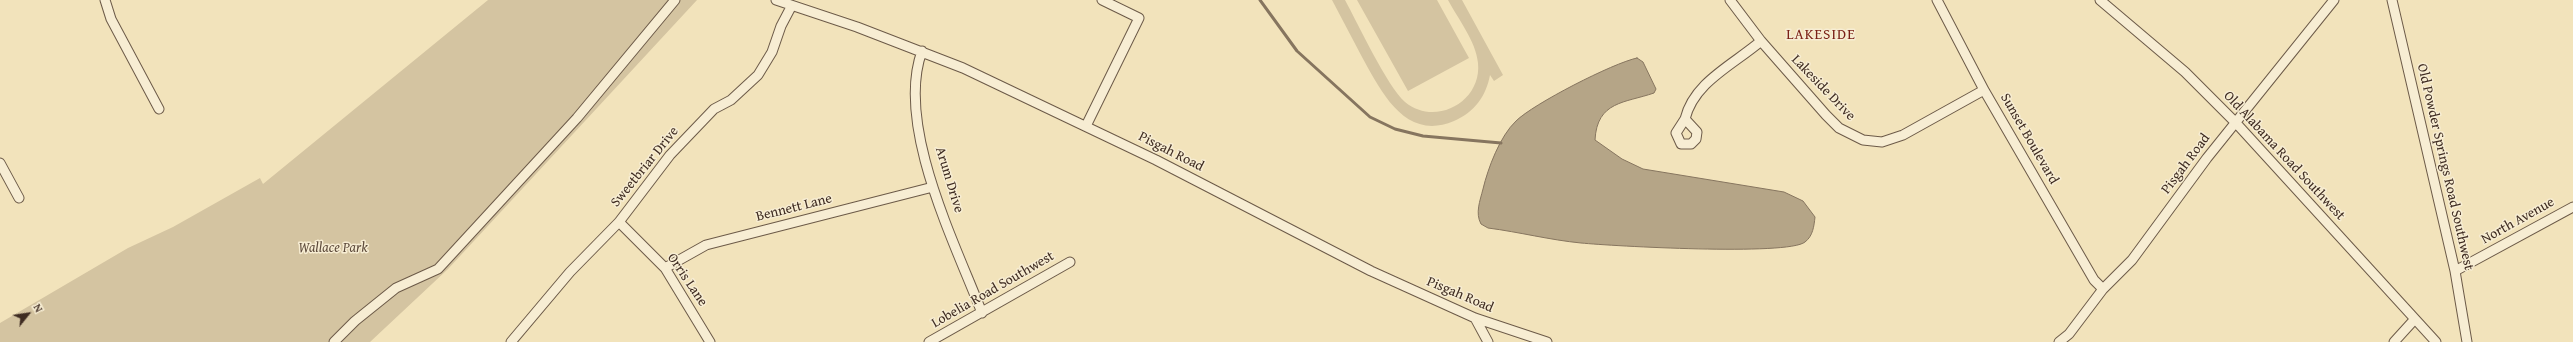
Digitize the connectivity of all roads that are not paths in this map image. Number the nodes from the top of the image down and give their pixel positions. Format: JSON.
{"nodes":[{"id":1,"x":105,"y":0,"type":"edge"},
{"id":2,"x":675,"y":0,"type":"edge"},
{"id":3,"x":776,"y":0,"type":"edge"},
{"id":4,"x":1102,"y":0,"type":"edge"},
{"id":5,"x":1730,"y":0,"type":"edge"},
{"id":6,"x":1937,"y":0,"type":"edge"},
{"id":7,"x":2100,"y":0,"type":"edge"},
{"id":8,"x":2334,"y":0,"type":"edge"},
{"id":9,"x":2392,"y":0,"type":"edge"},
{"id":10,"x":791,"y":7,"type":"junction"},
{"id":11,"x":1760,"y":41,"type":"junction"},
{"id":12,"x":922,"y":51,"type":"junction"},
{"id":13,"x":1984,"y":90,"type":"junction"},
{"id":14,"x":159,"y":109,"type":"dead end"},
{"id":15,"x":1684,"y":119,"type":"dead end"},
{"id":16,"x":2236,"y":123,"type":"junction"},
{"id":17,"x":1086,"y":126,"type":"junction"},
{"id":18,"x":0,"y":163,"type":"edge"},
{"id":19,"x":933,"y":187,"type":"junction"},
{"id":20,"x":19,"y":198,"type":"dead end"},
{"id":21,"x":2573,"y":207,"type":"edge"},
{"id":22,"x":619,"y":222,"type":"junction"},
{"id":23,"x":1070,"y":262,"type":"dead end"},
{"id":24,"x":665,"y":268,"type":"junction"},
{"id":25,"x":2455,"y":271,"type":"junction"},
{"id":26,"x":2103,"y":289,"type":"junction"},
{"id":27,"x":982,"y":313,"type":"junction"},
{"id":28,"x":1475,"y":318,"type":"junction"},
{"id":29,"x":2414,"y":320,"type":"junction"},
{"id":30,"x":334,"y":342,"type":"edge"},
{"id":31,"x":510,"y":342,"type":"edge"},
{"id":32,"x":710,"y":342,"type":"edge"},
{"id":33,"x":929,"y":342,"type":"edge"},
{"id":34,"x":1488,"y":342,"type":"edge"},
{"id":35,"x":1547,"y":342,"type":"edge"},
{"id":36,"x":2059,"y":342,"type":"edge"},
{"id":37,"x":2394,"y":342,"type":"edge"},
{"id":38,"x":2436,"y":342,"type":"edge"},
{"id":39,"x":2467,"y":342,"type":"edge"}],
"edges":[{"from":1,"to":14,"type":"street"},
{"from":2,"to":30,"type":"street"},
{"from":3,"to":10,"type":"street","name":"Pisgah Road"},
{"from":4,"to":17,"type":"street"},
{"from":5,"to":11,"type":"street","name":"Lakeside Drive"},
{"from":6,"to":13,"type":"street","name":"Sunset Boulevard"},
{"from":7,"to":16,"type":"street","name":"Old Alabama Road Southwest"},
{"from":8,"to":16,"type":"street","name":"Pisgah Road"},
{"from":9,"to":25,"type":"street","name":"Old Powder Springs Road Southwest"},
{"from":10,"to":12,"type":"street","name":"Pisgah Road"},
{"from":10,"to":22,"type":"street","name":"Sweetbriar Drive"},
{"from":11,"to":13,"type":"street","name":"Lakeside Drive"},
{"from":11,"to":15,"type":"street"},
{"from":12,"to":17,"type":"street","name":"Pisgah Road"},
{"from":12,"to":19,"type":"street","name":"Arum Drive"},
{"from":13,"to":26,"type":"street","name":"Sunset Boulevard"},
{"from":16,"to":26,"type":"street","name":"Pisgah Road"},
{"from":16,"to":29,"type":"street","name":"Old Alabama Road Southwest"},
{"from":17,"to":28,"type":"street","name":"Pisgah Road"},
{"from":18,"to":20,"type":"street"},
{"from":19,"to":24,"type":"street","name":"Bennett Lane"},
{"from":19,"to":27,"type":"street","name":"Arum Drive"},
{"from":21,"to":25,"type":"street","name":"North Avenue"},
{"from":22,"to":24,"type":"street","name":"Orris Lane"},
{"from":22,"to":31,"type":"street","name":"Sweetbriar Drive"},
{"from":23,"to":27,"type":"street","name":"Lobelia Road Southwest"},
{"from":24,"to":32,"type":"street","name":"Orris Lane"},
{"from":25,"to":39,"type":"street","name":"Old Powder Springs Road Southwest"},
{"from":26,"to":36,"type":"street","name":"Pisgah Road"},
{"from":27,"to":33,"type":"street","name":"Lobelia Road Southwest"},
{"from":28,"to":34,"type":"street"},
{"from":28,"to":35,"type":"street","name":"Pisgah Road"},
{"from":29,"to":37,"type":"street"},
{"from":29,"to":38,"type":"street","name":"Old Alabama Road Southwest"}]}
